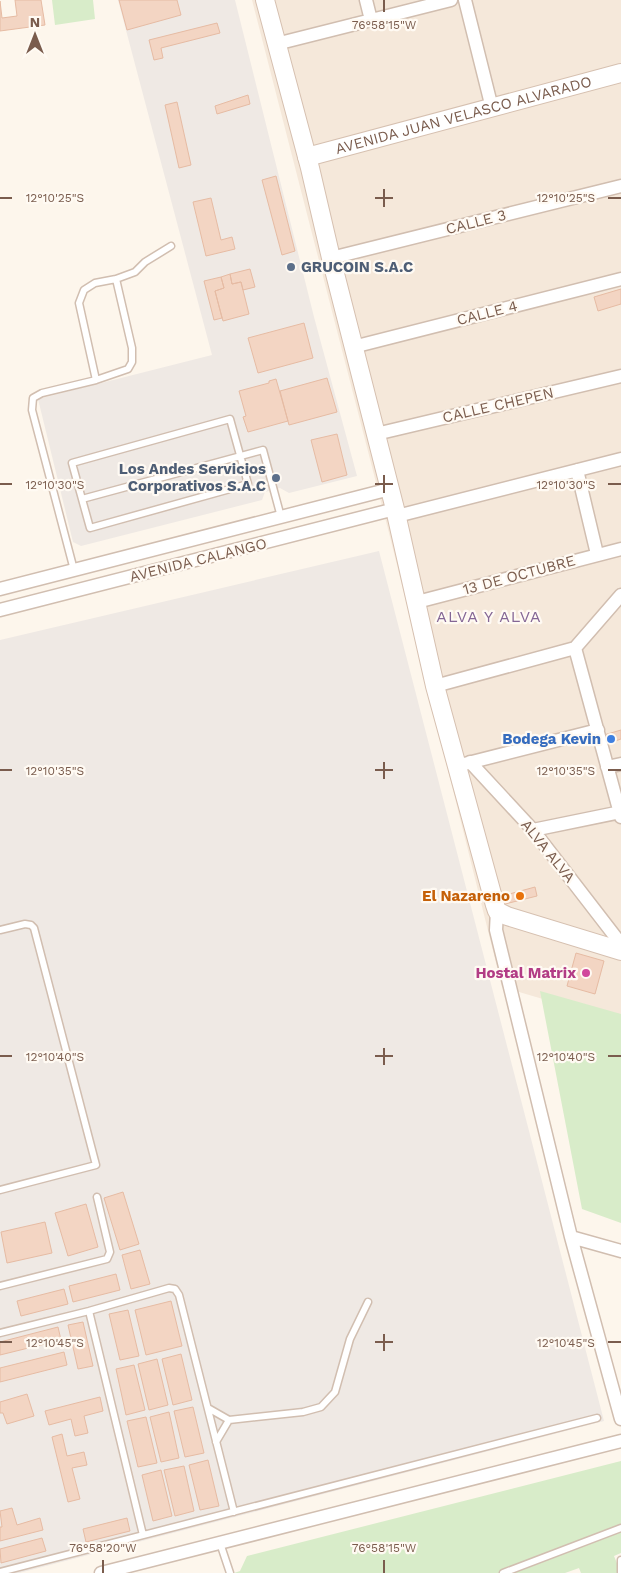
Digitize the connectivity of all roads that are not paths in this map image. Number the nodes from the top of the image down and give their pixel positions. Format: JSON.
{"nodes":[{"id":1,"x":265,"y":0,"type":"edge"},
{"id":2,"x":366,"y":0,"type":"edge"},
{"id":3,"x":451,"y":0,"type":"edge"},
{"id":4,"x":465,"y":0,"type":"edge"},
{"id":5,"x":371,"y":20,"type":"junction"},
{"id":6,"x":276,"y":44,"type":"junction"},
{"id":7,"x":621,"y":73,"type":"edge"},
{"id":8,"x":621,"y":84,"type":"edge"},
{"id":9,"x":492,"y":108,"type":"junction"},
{"id":10,"x":309,"y":162,"type":"junction"},
{"id":11,"x":621,"y":186,"type":"edge"},
{"id":12,"x":171,"y":246,"type":"dead end"},
{"id":13,"x":331,"y":258,"type":"junction"},
{"id":14,"x":116,"y":279,"type":"junction"},
{"id":15,"x":621,"y":279,"type":"edge"},
{"id":16,"x":353,"y":347,"type":"junction"},
{"id":17,"x":621,"y":376,"type":"edge"},
{"id":18,"x":96,"y":380,"type":"junction"},
{"id":19,"x":376,"y":434,"type":"junction"},
{"id":20,"x":240,"y":456,"type":"junction"},
{"id":21,"x":621,"y":459,"type":"edge"},
{"id":22,"x":577,"y":470,"type":"junction"},
{"id":23,"x":390,"y":489,"type":"junction"},
{"id":24,"x":82,"y":499,"type":"junction"},
{"id":25,"x":396,"y":513,"type":"junction"},
{"id":26,"x":281,"y":517,"type":"junction"},
{"id":27,"x":621,"y":548,"type":"edge"},
{"id":28,"x":597,"y":554,"type":"junction"},
{"id":29,"x":74,"y":570,"type":"junction"},
{"id":30,"x":0,"y":589,"type":"edge"},
{"id":31,"x":621,"y":595,"type":"edge"},
{"id":32,"x":417,"y":602,"type":"junction"},
{"id":33,"x":0,"y":610,"type":"edge"},
{"id":34,"x":575,"y":648,"type":"junction"},
{"id":35,"x":435,"y":686,"type":"junction"},
{"id":36,"x":598,"y":730,"type":"junction"},
{"id":37,"x":464,"y":764,"type":"junction"},
{"id":38,"x":621,"y":764,"type":"edge"},
{"id":39,"x":607,"y":767,"type":"junction"},
{"id":40,"x":620,"y":814,"type":"edge"},
{"id":41,"x":533,"y":830,"type":"junction"},
{"id":42,"x":497,"y":911,"type":"junction"},
{"id":43,"x":0,"y":930,"type":"edge"},
{"id":44,"x":621,"y":944,"type":"edge"},
{"id":45,"x":621,"y":951,"type":"edge"},
{"id":46,"x":0,"y":1190,"type":"edge"},
{"id":47,"x":97,"y":1196,"type":"dead end"},
{"id":48,"x":571,"y":1237,"type":"junction"},
{"id":49,"x":621,"y":1251,"type":"edge"},
{"id":50,"x":0,"y":1286,"type":"edge"},
{"id":51,"x":368,"y":1302,"type":"dead end"},
{"id":52,"x":89,"y":1311,"type":"junction"},
{"id":53,"x":0,"y":1332,"type":"edge"},
{"id":54,"x":208,"y":1408,"type":"junction"},
{"id":55,"x":597,"y":1418,"type":"dead end"},
{"id":56,"x":621,"y":1419,"type":"edge"},
{"id":57,"x":228,"y":1420,"type":"junction"},
{"id":58,"x":216,"y":1442,"type":"junction"},
{"id":59,"x":621,"y":1442,"type":"edge"},
{"id":60,"x":234,"y":1512,"type":"junction"},
{"id":61,"x":621,"y":1528,"type":"edge"},
{"id":62,"x":143,"y":1535,"type":"junction"},
{"id":63,"x":220,"y":1543,"type":"junction"},
{"id":64,"x":621,"y":1560,"type":"edge"},
{"id":65,"x":0,"y":1572,"type":"edge"},
{"id":66,"x":621,"y":1572,"type":"edge"},
{"id":67,"x":101,"y":1573,"type":"edge"},
{"id":68,"x":230,"y":1573,"type":"edge"},
{"id":69,"x":503,"y":1573,"type":"edge"}],
"edges":[{"from":1,"to":6,"type":"street"},
{"from":2,"to":5,"type":"street"},
{"from":3,"to":5,"type":"street"},
{"from":4,"to":9,"type":"street"},
{"from":5,"to":6,"type":"street"},
{"from":6,"to":10,"type":"street"},
{"from":7,"to":9,"type":"street","name":"AVENIDA JUAN VELASCO ALVARADO"},
{"from":8,"to":10,"type":"street","name":"AVENIDA JUAN VELASCO ALVARADO"},
{"from":9,"to":10,"type":"street","name":"AVENIDA JUAN VELASCO ALVARADO"},
{"from":10,"to":13,"type":"street"},
{"from":11,"to":13,"type":"street","name":"CALLE 3"},
{"from":12,"to":14,"type":"lane"},
{"from":13,"to":16,"type":"street"},
{"from":14,"to":18,"type":"lane"},
{"from":14,"to":18,"type":"lane"},
{"from":15,"to":16,"type":"street","name":"CALLE 4"},
{"from":16,"to":19,"type":"street"},
{"from":17,"to":19,"type":"street","name":"CALLE CHEPEN"},
{"from":18,"to":29,"type":"lane"},
{"from":19,"to":23,"type":"street"},
{"from":20,"to":24,"type":"lane"},
{"from":20,"to":24,"type":"lane"},
{"from":20,"to":24,"type":"lane"},
{"from":20,"to":26,"type":"lane"},
{"from":21,"to":22,"type":"street","name":"AVENIDA CALANGO"},
{"from":22,"to":25,"type":"street","name":"AVENIDA CALANGO"},
{"from":22,"to":28,"type":"street"},
{"from":23,"to":25,"type":"street"},
{"from":23,"to":26,"type":"street","name":"AVENIDA CALANGO"},
{"from":25,"to":32,"type":"street"},
{"from":25,"to":33,"type":"street","name":"AVENIDA CALANGO"},
{"from":26,"to":29,"type":"street","name":"AVENIDA CALANGO"},
{"from":27,"to":28,"type":"street","name":"13 DE OCTUBRE"},
{"from":28,"to":32,"type":"street","name":"13 DE OCTUBRE"},
{"from":29,"to":30,"type":"street","name":"AVENIDA CALANGO"},
{"from":31,"to":34,"type":"street"},
{"from":32,"to":35,"type":"street"},
{"from":34,"to":35,"type":"street"},
{"from":34,"to":36,"type":"street"},
{"from":35,"to":37,"type":"street"},
{"from":36,"to":37,"type":"street"},
{"from":36,"to":39,"type":"street"},
{"from":37,"to":41,"type":"street","name":"ALVA ALVA"},
{"from":37,"to":42,"type":"street"},
{"from":38,"to":39,"type":"street"},
{"from":39,"to":40,"type":"street"},
{"from":40,"to":41,"type":"street"},
{"from":41,"to":44,"type":"street","name":"ALVA ALVA"},
{"from":42,"to":45,"type":"street"},
{"from":42,"to":48,"type":"street"},
{"from":43,"to":46,"type":"lane"},
{"from":47,"to":50,"type":"lane"},
{"from":48,"to":49,"type":"street"},
{"from":48,"to":56,"type":"street"},
{"from":51,"to":57,"type":"lane"},
{"from":52,"to":53,"type":"lane"},
{"from":52,"to":54,"type":"lane"},
{"from":52,"to":62,"type":"lane"},
{"from":54,"to":57,"type":"lane"},
{"from":54,"to":58,"type":"lane"},
{"from":55,"to":60,"type":"lane"},
{"from":57,"to":58,"type":"lane"},
{"from":58,"to":60,"type":"lane"},
{"from":59,"to":63,"type":"street"},
{"from":60,"to":62,"type":"lane"},
{"from":61,"to":69,"type":"lane"},
{"from":62,"to":65,"type":"lane"},
{"from":63,"to":67,"type":"street"},
{"from":63,"to":68,"type":"lane"},
{"from":64,"to":66,"type":"lane"}]}
